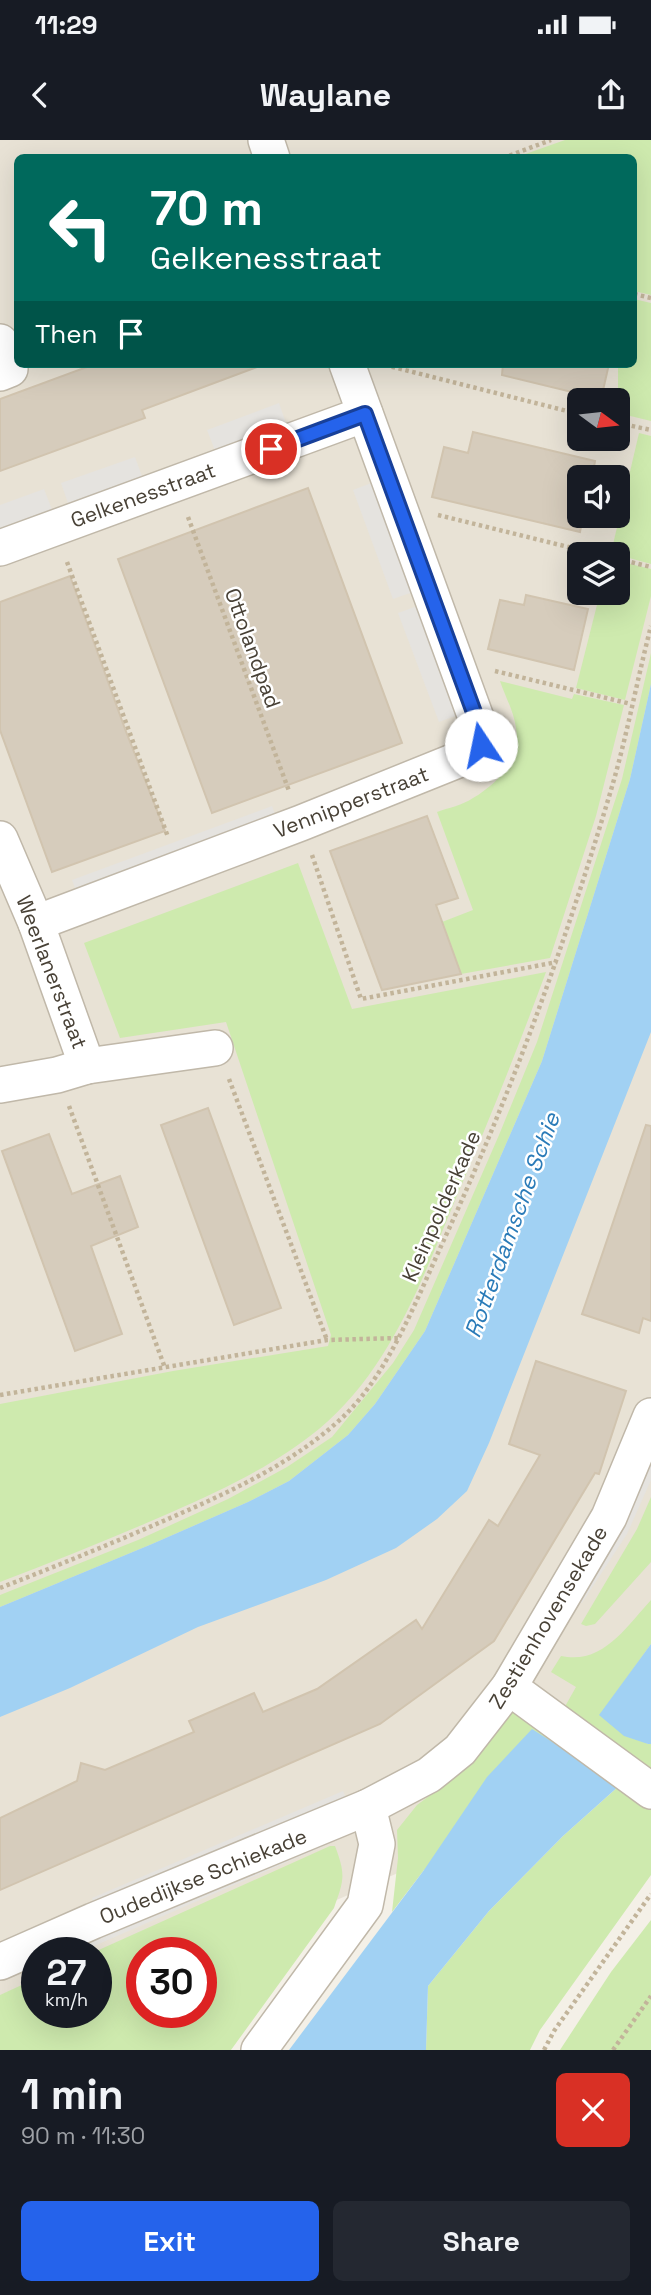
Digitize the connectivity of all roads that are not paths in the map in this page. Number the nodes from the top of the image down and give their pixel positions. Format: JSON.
{"nodes":[{"id":1,"x":0,"y":342,"type":"edge"},
{"id":2,"x":348,"y":368,"type":"edge"},
{"id":3,"x":0,"y":373,"type":"edge"},
{"id":4,"x":365,"y":414,"type":"junction"},
{"id":5,"x":0,"y":548,"type":"edge"},
{"id":6,"x":0,"y":839,"type":"edge"},
{"id":7,"x":36,"y":923,"type":"junction"},
{"id":8,"x":215,"y":1048,"type":"road end"},
{"id":9,"x":72,"y":1070,"type":"junction"},
{"id":10,"x":0,"y":1084,"type":"edge"},
{"id":11,"x":651,"y":1416,"type":"edge"},
{"id":12,"x":509,"y":1687,"type":"junction"},
{"id":13,"x":643,"y":1786,"type":"edge"},
{"id":14,"x":368,"y":1807,"type":"junction"},
{"id":15,"x":0,"y":1962,"type":"edge"},
{"id":16,"x":259,"y":2050,"type":"edge"}],
"edges":[{"from":1,"to":3,"type":"street"},
{"from":2,"to":4,"type":"street","name":"Vennipperstraat"},
{"from":4,"to":5,"type":"street","name":"Gelkenesstraat"},
{"from":4,"to":7,"type":"street","name":"Vennipperstraat"},
{"from":6,"to":7,"type":"street","name":"Weerlanerstraat"},
{"from":7,"to":9,"type":"street","name":"Weerlanerstraat"},
{"from":8,"to":9,"type":"street"},
{"from":9,"to":10,"type":"street"},
{"from":11,"to":12,"type":"street","name":"Zestienhovensekade"},
{"from":12,"to":13,"type":"street"},
{"from":12,"to":14,"type":"street","name":"Zestienhovensekade"},
{"from":14,"to":15,"type":"street","name":"Oudedijkse Schiekade"},
{"from":14,"to":16,"type":"street"}]}
